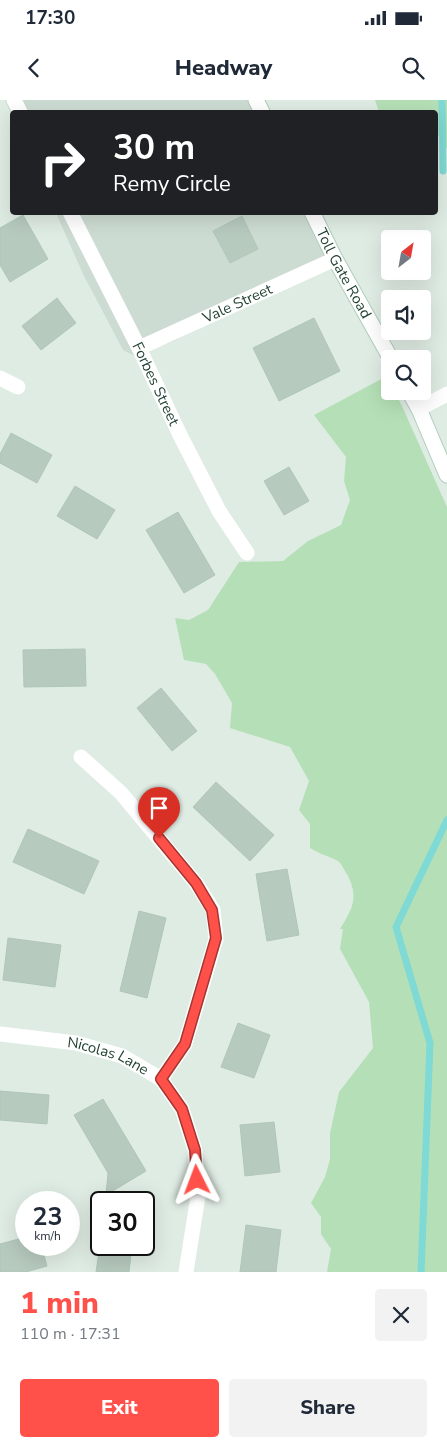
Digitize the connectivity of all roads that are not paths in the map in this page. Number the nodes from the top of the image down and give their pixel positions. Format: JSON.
{"nodes":[{"id":1,"x":72,"y":215,"type":"edge"},
{"id":2,"x":314,"y":215,"type":"edge"},
{"id":3,"x":335,"y":258,"type":"junction"},
{"id":4,"x":139,"y":348,"type":"junction"},
{"id":5,"x":386,"y":350,"type":"edge"},
{"id":6,"x":0,"y":378,"type":"edge"},
{"id":7,"x":18,"y":387,"type":"dead end"},
{"id":8,"x":447,"y":394,"type":"edge"},
{"id":9,"x":414,"y":400,"type":"edge"},
{"id":10,"x":419,"y":409,"type":"junction"},
{"id":11,"x":447,"y":475,"type":"edge"},
{"id":12,"x":247,"y":552,"type":"dead end"},
{"id":13,"x":81,"y":757,"type":"dead end"},
{"id":14,"x":0,"y":1034,"type":"edge"},
{"id":15,"x":161,"y":1079,"type":"junction"},
{"id":16,"x":186,"y":1272,"type":"edge"}],
"edges":[{"from":1,"to":4,"type":"street","name":"Forbes Street"},
{"from":2,"to":3,"type":"street","name":"Toll Gate Road"},
{"from":3,"to":4,"type":"street","name":"Vale Street"},
{"from":3,"to":5,"type":"street","name":"Toll Gate Road"},
{"from":4,"to":12,"type":"street","name":"Forbes Street"},
{"from":6,"to":7,"type":"street"},
{"from":8,"to":10,"type":"street"},
{"from":9,"to":10,"type":"street"},
{"from":10,"to":11,"type":"street"},
{"from":13,"to":15,"type":"street"},
{"from":14,"to":15,"type":"street","name":"Nicolas Lane"},
{"from":15,"to":16,"type":"street","name":"Nicolas Lane"}]}
